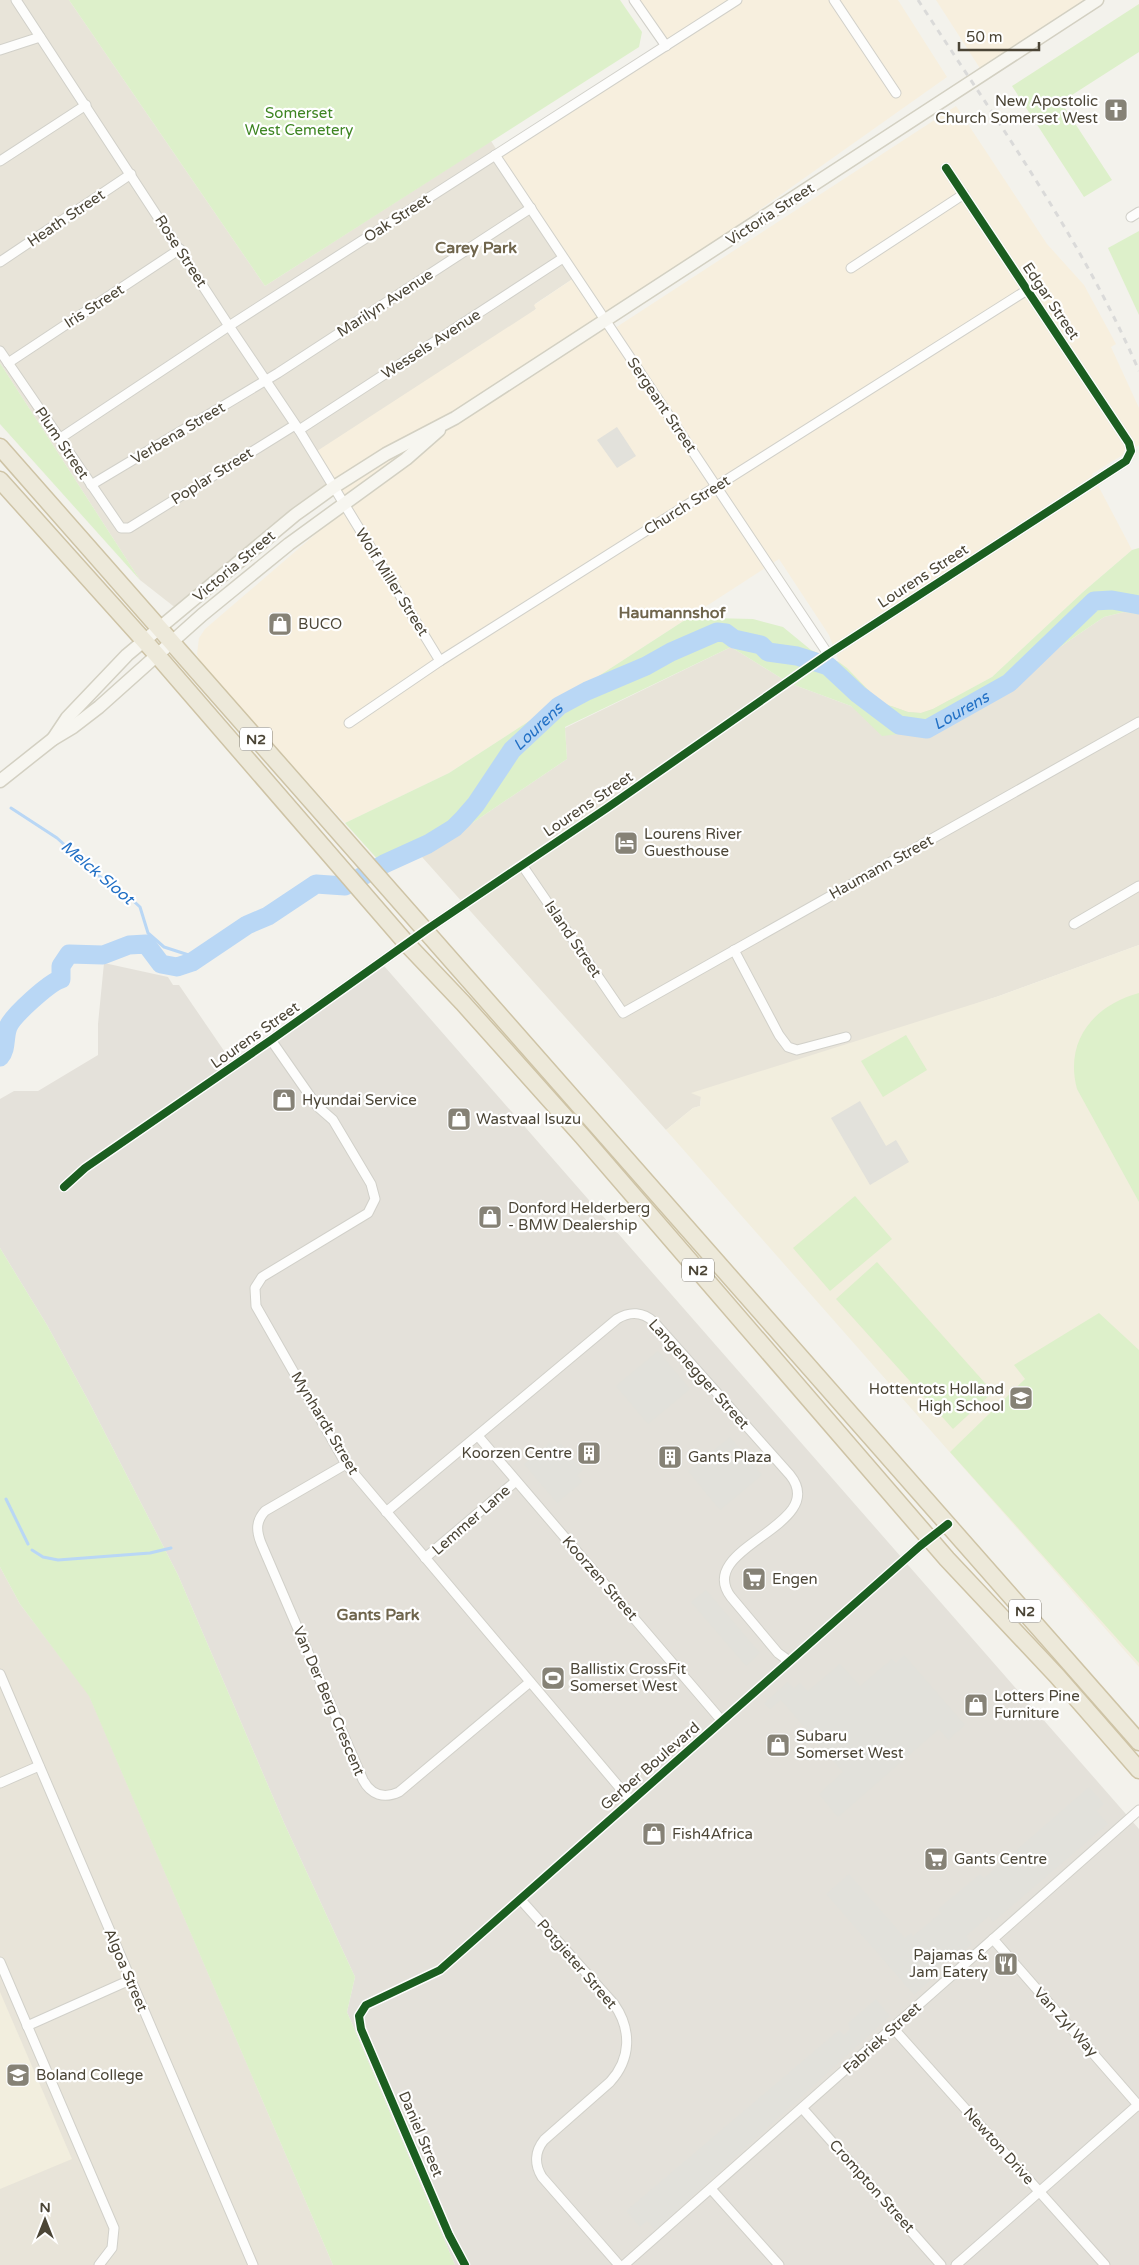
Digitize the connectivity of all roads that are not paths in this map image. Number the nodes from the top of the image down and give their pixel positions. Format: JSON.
{"nodes":[{"id":1,"x":16,"y":0,"type":"edge"},
{"id":2,"x":634,"y":0,"type":"edge"},
{"id":3,"x":737,"y":0,"type":"edge"},
{"id":4,"x":834,"y":0,"type":"edge"},
{"id":5,"x":1097,"y":0,"type":"edge"},
{"id":6,"x":40,"y":37,"type":"junction"},
{"id":7,"x":666,"y":46,"type":"junction"},
{"id":8,"x":0,"y":50,"type":"edge"},
{"id":9,"x":896,"y":93,"type":"dead end"},
{"id":10,"x":86,"y":105,"type":"junction"},
{"id":11,"x":495,"y":155,"type":"junction"},
{"id":12,"x":0,"y":161,"type":"edge"},
{"id":13,"x":946,"y":168,"type":"dead end"},
{"id":14,"x":131,"y":174,"type":"junction"},
{"id":15,"x":964,"y":194,"type":"junction"},
{"id":16,"x":530,"y":208,"type":"junction"},
{"id":17,"x":1139,"y":212,"type":"edge"},
{"id":18,"x":1130,"y":217,"type":"dead end"},
{"id":19,"x":180,"y":250,"type":"junction"},
{"id":20,"x":563,"y":258,"type":"junction"},
{"id":21,"x":0,"y":262,"type":"edge"},
{"id":22,"x":851,"y":268,"type":"dead end"},
{"id":23,"x":1027,"y":290,"type":"junction"},
{"id":24,"x":605,"y":321,"type":"junction"},
{"id":25,"x":229,"y":326,"type":"junction"},
{"id":26,"x":0,"y":351,"type":"edge"},
{"id":27,"x":8,"y":363,"type":"junction"},
{"id":28,"x":265,"y":380,"type":"junction"},
{"id":29,"x":442,"y":426,"type":"junction"},
{"id":30,"x":297,"y":428,"type":"junction"},
{"id":31,"x":59,"y":439,"type":"junction"},
{"id":32,"x":0,"y":447,"type":"edge"},
{"id":33,"x":1131,"y":451,"type":"joint"},
{"id":34,"x":0,"y":480,"type":"edge"},
{"id":35,"x":91,"y":485,"type":"junction"},
{"id":36,"x":717,"y":486,"type":"junction"},
{"id":37,"x":334,"y":487,"type":"junction"},
{"id":38,"x":344,"y":503,"type":"junction"},
{"id":39,"x":128,"y":528,"type":"joint"},
{"id":40,"x":160,"y":628,"type":"junction"},
{"id":41,"x":144,"y":641,"type":"junction"},
{"id":42,"x":172,"y":642,"type":"junction"},
{"id":43,"x":157,"y":655,"type":"junction"},
{"id":44,"x":824,"y":657,"type":"junction"},
{"id":45,"x":440,"y":662,"type":"junction"},
{"id":46,"x":1139,"y":722,"type":"edge"},
{"id":47,"x":348,"y":723,"type":"dead end"},
{"id":48,"x":52,"y":739,"type":"junction"},
{"id":49,"x":0,"y":781,"type":"edge"},
{"id":50,"x":522,"y":865,"type":"junction"},
{"id":51,"x":1139,"y":886,"type":"edge"},
{"id":52,"x":1074,"y":924,"type":"dead end"},
{"id":53,"x":426,"y":930,"type":"junction"},
{"id":54,"x":407,"y":944,"type":"junction"},
{"id":55,"x":734,"y":950,"type":"junction"},
{"id":56,"x":623,"y":1013,"type":"joint"},
{"id":57,"x":846,"y":1037,"type":"dead end"},
{"id":58,"x":271,"y":1040,"type":"junction"},
{"id":59,"x":64,"y":1187,"type":"dead end"},
{"id":60,"x":478,"y":1436,"type":"junction"},
{"id":61,"x":346,"y":1464,"type":"junction"},
{"id":62,"x":516,"y":1480,"type":"junction"},
{"id":63,"x":386,"y":1512,"type":"junction"},
{"id":64,"x":948,"y":1524,"type":"junction"},
{"id":65,"x":931,"y":1539,"type":"junction"},
{"id":66,"x":425,"y":1558,"type":"junction"},
{"id":67,"x":789,"y":1662,"type":"junction"},
{"id":68,"x":0,"y":1674,"type":"edge"},
{"id":69,"x":530,"y":1682,"type":"junction"},
{"id":70,"x":722,"y":1721,"type":"junction"},
{"id":71,"x":1139,"y":1742,"type":"edge"},
{"id":72,"x":39,"y":1766,"type":"junction"},
{"id":73,"x":1139,"y":1770,"type":"edge"},
{"id":74,"x":0,"y":1783,"type":"edge"},
{"id":75,"x":632,"y":1801,"type":"junction"},
{"id":76,"x":1139,"y":1810,"type":"edge"},
{"id":77,"x":520,"y":1899,"type":"junction"},
{"id":78,"x":993,"y":1939,"type":"junction"},
{"id":79,"x":0,"y":1962,"type":"edge"},
{"id":80,"x":130,"y":1980,"type":"junction"},
{"id":81,"x":360,"y":2012,"type":"joint"},
{"id":82,"x":27,"y":2026,"type":"junction"},
{"id":83,"x":893,"y":2028,"type":"junction"},
{"id":84,"x":1139,"y":2105,"type":"edge"},
{"id":85,"x":802,"y":2108,"type":"junction"},
{"id":86,"x":711,"y":2189,"type":"junction"},
{"id":87,"x":1039,"y":2192,"type":"junction"},
{"id":88,"x":99,"y":2265,"type":"edge"},
{"id":89,"x":253,"y":2265,"type":"edge"},
{"id":90,"x":465,"y":2265,"type":"edge"},
{"id":91,"x":619,"y":2265,"type":"edge"},
{"id":92,"x":624,"y":2265,"type":"edge"},
{"id":93,"x":779,"y":2265,"type":"edge"},
{"id":94,"x":942,"y":2265,"type":"edge"},
{"id":95,"x":956,"y":2265,"type":"edge"},
{"id":96,"x":1105,"y":2265,"type":"edge"}],
"edges":[{"from":1,"to":6,"type":"street","name":"Rose Street"},
{"from":2,"to":7,"type":"street"},
{"from":3,"to":7,"type":"street","name":"Oak Street"},
{"from":4,"to":9,"type":"street"},
{"from":5,"to":24,"type":"main road","name":"Victoria Street"},
{"from":6,"to":8,"type":"street"},
{"from":6,"to":10,"type":"street","name":"Rose Street"},
{"from":7,"to":11,"type":"street","name":"Oak Street"},
{"from":10,"to":12,"type":"street"},
{"from":10,"to":14,"type":"street","name":"Rose Street"},
{"from":11,"to":16,"type":"street","name":"Sergeant Street"},
{"from":11,"to":25,"type":"street","name":"Oak Street"},
{"from":13,"to":15,"type":"street","name":"Edgar Street"},
{"from":14,"to":19,"type":"street","name":"Rose Street"},
{"from":14,"to":21,"type":"street","name":"Heath Street"},
{"from":15,"to":22,"type":"street"},
{"from":15,"to":23,"type":"street","name":"Edgar Street"},
{"from":16,"to":20,"type":"street","name":"Sergeant Street"},
{"from":16,"to":28,"type":"street","name":"Marilyn Avenue"},
{"from":17,"to":18,"type":"street"},
{"from":19,"to":25,"type":"street","name":"Rose Street"},
{"from":19,"to":27,"type":"street","name":"Iris Street"},
{"from":20,"to":24,"type":"street","name":"Sergeant Street"},
{"from":20,"to":30,"type":"street","name":"Wessels Avenue"},
{"from":23,"to":33,"type":"street","name":"Edgar Street"},
{"from":23,"to":36,"type":"street","name":"Church Street"},
{"from":24,"to":29,"type":"main road","name":"Victoria Street"},
{"from":24,"to":36,"type":"street","name":"Sergeant Street"},
{"from":25,"to":28,"type":"street","name":"Rose Street"},
{"from":25,"to":31,"type":"street","name":"Oak Street"},
{"from":26,"to":27,"type":"street","name":"Plum Street"},
{"from":27,"to":31,"type":"street","name":"Plum Street"},
{"from":28,"to":30,"type":"street","name":"Rose Street"},
{"from":28,"to":35,"type":"street","name":"Verbena Street"},
{"from":29,"to":37,"type":"main road","name":"Victoria Street"},
{"from":29,"to":38,"type":"main road","name":"Victoria Street"},
{"from":30,"to":37,"type":"street","name":"Rose Street"},
{"from":30,"to":39,"type":"street","name":"Poplar Street"},
{"from":31,"to":35,"type":"street","name":"Plum Street"},
{"from":32,"to":40,"type":"highway","number":"N2"},
{"from":33,"to":44,"type":"street","name":"Lourens Street"},
{"from":34,"to":41,"type":"highway","number":"N2"},
{"from":35,"to":39,"type":"street","name":"Plum Street"},
{"from":36,"to":44,"type":"street","name":"Sergeant Street"},
{"from":36,"to":45,"type":"street","name":"Church Street"},
{"from":37,"to":38,"type":"street","name":"Rose Street"},
{"from":37,"to":40,"type":"main road","name":"Victoria Street"},
{"from":38,"to":42,"type":"main road","name":"Victoria Street"},
{"from":38,"to":45,"type":"street","name":"Wolf Miller Street"},
{"from":40,"to":41,"type":"main road","name":"Victoria Street"},
{"from":40,"to":42,"type":"highway","number":"N2"},
{"from":41,"to":43,"type":"highway","number":"N2"},
{"from":41,"to":48,"type":"main road","name":"Victoria Street"},
{"from":42,"to":43,"type":"main road","name":"Victoria Street"},
{"from":42,"to":53,"type":"highway","number":"N2"},
{"from":43,"to":48,"type":"main road","name":"Victoria Street"},
{"from":43,"to":54,"type":"highway","number":"N2"},
{"from":44,"to":50,"type":"street","name":"Lourens Street"},
{"from":45,"to":47,"type":"street","name":"Church Street"},
{"from":46,"to":55,"type":"street","name":"Haumann Street"},
{"from":48,"to":49,"type":"main road","name":"Victoria Street"},
{"from":50,"to":53,"type":"street","name":"Lourens Street"},
{"from":50,"to":56,"type":"street","name":"Island Street"},
{"from":51,"to":52,"type":"street"},
{"from":53,"to":54,"type":"street","name":"Lourens Street"},
{"from":53,"to":64,"type":"highway","number":"N2"},
{"from":54,"to":58,"type":"street","name":"Lourens Street"},
{"from":54,"to":65,"type":"highway","number":"N2"},
{"from":55,"to":56,"type":"street","name":"Haumann Street"},
{"from":55,"to":57,"type":"street"},
{"from":58,"to":59,"type":"street","name":"Lourens Street"},
{"from":58,"to":61,"type":"street","name":"Mynhardt Street"},
{"from":60,"to":62,"type":"street","name":"Koorzen Street"},
{"from":60,"to":63,"type":"street","name":"Langenegger Street"},
{"from":60,"to":67,"type":"street","name":"Langenegger Street"},
{"from":61,"to":63,"type":"street","name":"Mynhardt Street"},
{"from":61,"to":69,"type":"street","name":"Van Der Berg Crescent"},
{"from":62,"to":66,"type":"street","name":"Lemmer Lane"},
{"from":62,"to":70,"type":"street","name":"Koorzen Street"},
{"from":63,"to":66,"type":"street","name":"Mynhardt Street"},
{"from":64,"to":65,"type":"street","name":"Gerber Boulevard"},
{"from":64,"to":71,"type":"highway","number":"N2"},
{"from":65,"to":67,"type":"street","name":"Gerber Boulevard"},
{"from":65,"to":73,"type":"highway","number":"N2"},
{"from":66,"to":69,"type":"street","name":"Mynhardt Street"},
{"from":67,"to":70,"type":"street","name":"Gerber Boulevard"},
{"from":68,"to":72,"type":"street","name":"Algoa Street"},
{"from":69,"to":75,"type":"street","name":"Mynhardt Street"},
{"from":70,"to":75,"type":"street","name":"Gerber Boulevard"},
{"from":72,"to":74,"type":"street"},
{"from":72,"to":80,"type":"street","name":"Algoa Street"},
{"from":75,"to":77,"type":"street","name":"Gerber Boulevard"},
{"from":76,"to":78,"type":"street","name":"Fabriek Street"},
{"from":77,"to":81,"type":"street","name":"Gerber Boulevard"},
{"from":77,"to":91,"type":"street","name":"Potgieter Street"},
{"from":78,"to":83,"type":"street","name":"Fabriek Street"},
{"from":78,"to":84,"type":"street","name":"Van Zyl Way"},
{"from":79,"to":82,"type":"street"},
{"from":80,"to":82,"type":"street"},
{"from":80,"to":89,"type":"street","name":"Algoa Street"},
{"from":81,"to":90,"type":"street","name":"Daniel Street"},
{"from":82,"to":88,"type":"street"},
{"from":83,"to":85,"type":"street","name":"Fabriek Street"},
{"from":83,"to":87,"type":"street","name":"Newton Drive"},
{"from":84,"to":87,"type":"street"},
{"from":85,"to":86,"type":"street","name":"Fabriek Street"},
{"from":85,"to":94,"type":"street","name":"Crompton Street"},
{"from":86,"to":92,"type":"street","name":"Fabriek Street"},
{"from":86,"to":93,"type":"street"},
{"from":87,"to":95,"type":"street"},
{"from":87,"to":96,"type":"street","name":"Newton Drive"}]}
